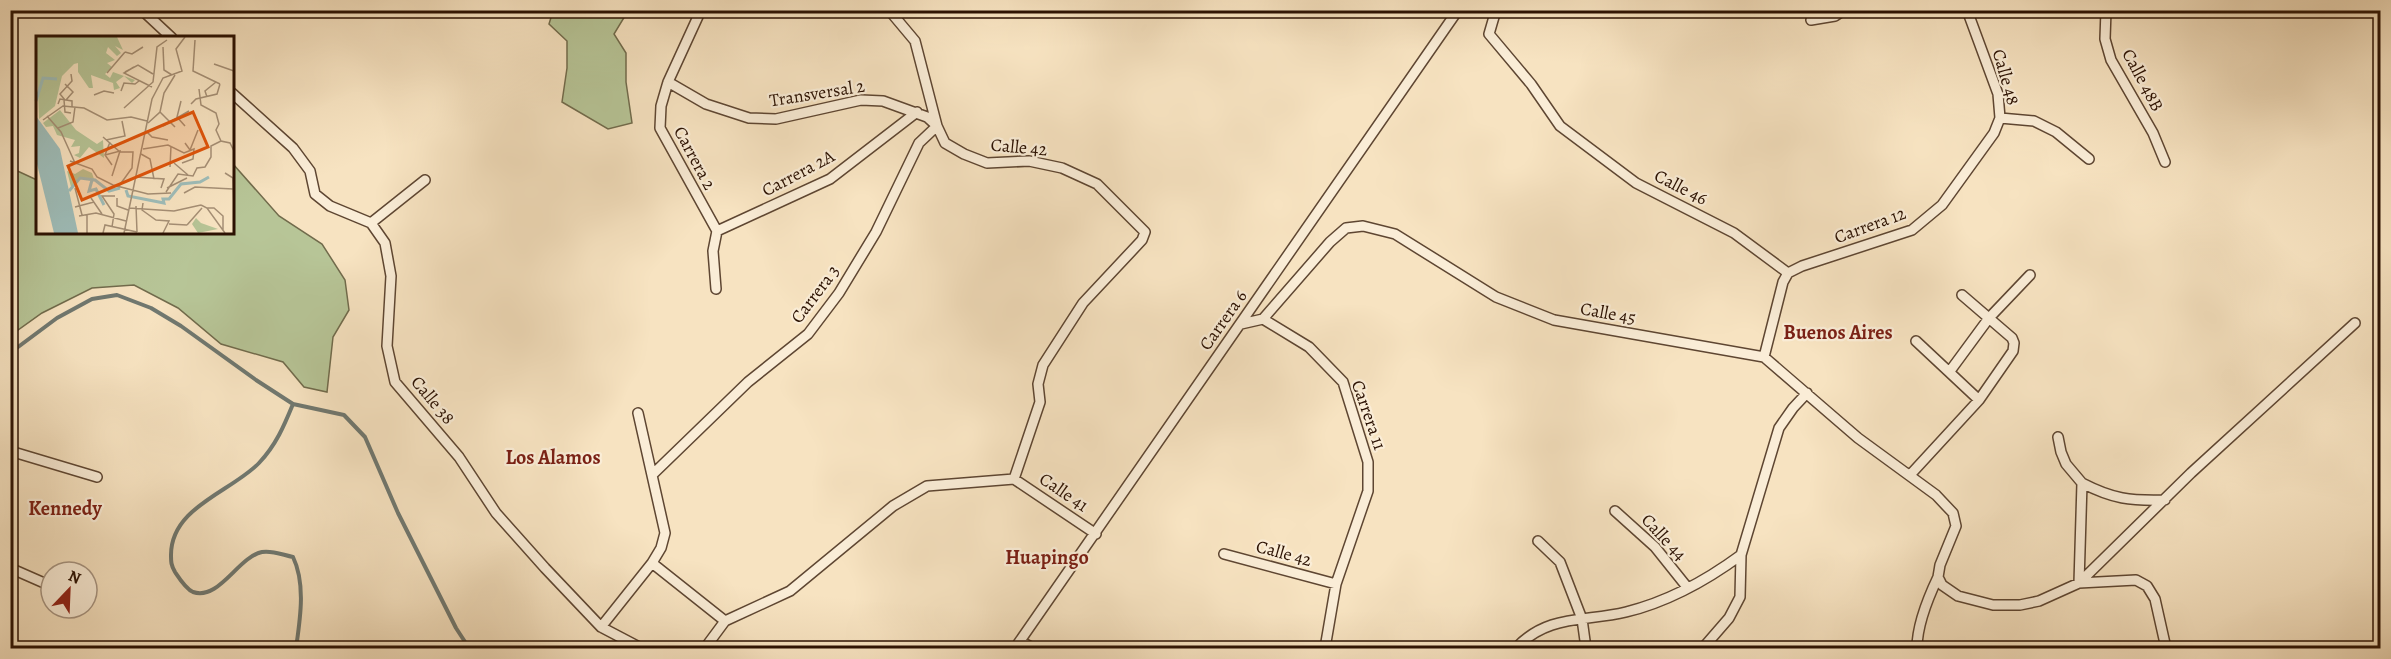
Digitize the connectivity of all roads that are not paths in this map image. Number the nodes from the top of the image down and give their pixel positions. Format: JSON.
{"nodes":[{"id":1,"x":142,"y":10,"type":"edge"},
{"id":2,"x":701,"y":10,"type":"edge"},
{"id":3,"x":889,"y":10,"type":"edge"},
{"id":4,"x":1458,"y":10,"type":"edge"},
{"id":5,"x":1496,"y":10,"type":"edge"},
{"id":6,"x":1844,"y":10,"type":"edge"},
{"id":7,"x":1967,"y":10,"type":"edge"},
{"id":8,"x":2106,"y":10,"type":"edge"},
{"id":9,"x":1811,"y":20,"type":"dead end"},
{"id":10,"x":170,"y":36,"type":"edge"},
{"id":11,"x":668,"y":82,"type":"junction"},
{"id":12,"x":234,"y":95,"type":"edge"},
{"id":13,"x":917,"y":112,"type":"junction"},
{"id":14,"x":2000,"y":118,"type":"junction"},
{"id":15,"x":937,"y":126,"type":"junction"},
{"id":16,"x":2089,"y":159,"type":"dead end"},
{"id":17,"x":2165,"y":162,"type":"dead end"},
{"id":18,"x":425,"y":180,"type":"dead end"},
{"id":19,"x":371,"y":223,"type":"junction"},
{"id":20,"x":717,"y":231,"type":"junction"},
{"id":21,"x":1788,"y":273,"type":"junction"},
{"id":22,"x":2030,"y":274,"type":"dead end"},
{"id":23,"x":716,"y":288,"type":"dead end"},
{"id":24,"x":1962,"y":295,"type":"dead end"},
{"id":25,"x":1989,"y":318,"type":"junction"},
{"id":26,"x":1263,"y":319,"type":"junction"},
{"id":27,"x":2355,"y":323,"type":"dead end"},
{"id":28,"x":1241,"y":324,"type":"junction"},
{"id":29,"x":1916,"y":341,"type":"dead end"},
{"id":30,"x":1764,"y":357,"type":"junction"},
{"id":31,"x":1950,"y":371,"type":"junction"},
{"id":32,"x":1807,"y":393,"type":"junction"},
{"id":33,"x":1979,"y":400,"type":"junction"},
{"id":34,"x":638,"y":413,"type":"dead end"},
{"id":35,"x":2058,"y":437,"type":"dead end"},
{"id":36,"x":10,"y":451,"type":"edge"},
{"id":37,"x":652,"y":475,"type":"junction"},
{"id":38,"x":1910,"y":475,"type":"junction"},
{"id":39,"x":97,"y":477,"type":"dead end"},
{"id":40,"x":1014,"y":479,"type":"junction"},
{"id":41,"x":2082,"y":483,"type":"junction"},
{"id":42,"x":2165,"y":500,"type":"junction"},
{"id":43,"x":1616,"y":511,"type":"dead end"},
{"id":44,"x":1096,"y":534,"type":"junction"},
{"id":45,"x":1538,"y":541,"type":"dead end"},
{"id":46,"x":1224,"y":554,"type":"dead end"},
{"id":47,"x":1741,"y":555,"type":"junction"},
{"id":48,"x":652,"y":563,"type":"junction"},
{"id":49,"x":10,"y":568,"type":"edge"},
{"id":50,"x":1938,"y":576,"type":"junction"},
{"id":51,"x":39,"y":581,"type":"edge"},
{"id":52,"x":2079,"y":583,"type":"junction"},
{"id":53,"x":1336,"y":584,"type":"junction"},
{"id":54,"x":1687,"y":587,"type":"junction"},
{"id":55,"x":1582,"y":619,"type":"junction"},
{"id":56,"x":724,"y":621,"type":"junction"},
{"id":57,"x":601,"y":627,"type":"junction"},
{"id":58,"x":1017,"y":645,"type":"edge"},
{"id":59,"x":1706,"y":647,"type":"edge"},
{"id":60,"x":641,"y":648,"type":"edge"},
{"id":61,"x":705,"y":648,"type":"edge"},
{"id":62,"x":1033,"y":648,"type":"edge"},
{"id":63,"x":1325,"y":648,"type":"edge"},
{"id":64,"x":1516,"y":648,"type":"edge"},
{"id":65,"x":1586,"y":648,"type":"edge"},
{"id":66,"x":1917,"y":648,"type":"edge"},
{"id":67,"x":2166,"y":648,"type":"edge"}],
"edges":[{"from":1,"to":10,"type":"street"},
{"from":2,"to":11,"type":"street","name":"Carrera 2"},
{"from":3,"to":15,"type":"street","name":"Calle 42"},
{"from":4,"to":28,"type":"street","name":"Carrera 6"},
{"from":5,"to":21,"type":"street","name":"Calle 46"},
{"from":6,"to":9,"type":"street"},
{"from":7,"to":14,"type":"street","name":"Calle 48"},
{"from":8,"to":17,"type":"street","name":"Calle 48B"},
{"from":11,"to":13,"type":"street","name":"Transversal 2"},
{"from":11,"to":20,"type":"street","name":"Carrera 2"},
{"from":12,"to":19,"type":"street"},
{"from":13,"to":15,"type":"street","name":"Transversal 2"},
{"from":13,"to":20,"type":"street","name":"Carrera 2A"},
{"from":14,"to":16,"type":"street"},
{"from":14,"to":21,"type":"street","name":"Carrera 12"},
{"from":15,"to":37,"type":"street","name":"Carrera 3"},
{"from":15,"to":40,"type":"street","name":"Calle 42"},
{"from":18,"to":19,"type":"street"},
{"from":19,"to":57,"type":"street","name":"Calle 38"},
{"from":20,"to":23,"type":"street"},
{"from":21,"to":30,"type":"street"},
{"from":22,"to":25,"type":"street"},
{"from":24,"to":25,"type":"street"},
{"from":25,"to":31,"type":"street"},
{"from":25,"to":33,"type":"street"},
{"from":26,"to":28,"type":"street"},
{"from":26,"to":30,"type":"street","name":"Calle 45"},
{"from":26,"to":53,"type":"street","name":"Carrera 11"},
{"from":27,"to":42,"type":"street"},
{"from":28,"to":44,"type":"street","name":"Carrera 6"},
{"from":29,"to":31,"type":"street"},
{"from":30,"to":32,"type":"street","name":"Calle 45"},
{"from":31,"to":33,"type":"street"},
{"from":32,"to":38,"type":"street","name":"Calle 45"},
{"from":32,"to":47,"type":"street"},
{"from":33,"to":38,"type":"street"},
{"from":34,"to":37,"type":"street"},
{"from":35,"to":41,"type":"street"},
{"from":36,"to":39,"type":"street"},
{"from":37,"to":48,"type":"street"},
{"from":38,"to":50,"type":"street","name":"Calle 45"},
{"from":40,"to":44,"type":"street","name":"Calle 41"},
{"from":40,"to":56,"type":"street"},
{"from":41,"to":42,"type":"street"},
{"from":41,"to":52,"type":"street"},
{"from":42,"to":52,"type":"street"},
{"from":43,"to":54,"type":"street","name":"Calle 44"},
{"from":44,"to":58,"type":"street","name":"Carrera 6"},
{"from":45,"to":55,"type":"street"},
{"from":46,"to":53,"type":"street","name":"Calle 42"},
{"from":47,"to":54,"type":"street"},
{"from":47,"to":59,"type":"street"},
{"from":48,"to":56,"type":"street"},
{"from":48,"to":57,"type":"street"},
{"from":49,"to":51,"type":"street"},
{"from":50,"to":52,"type":"street"},
{"from":50,"to":66,"type":"street"},
{"from":52,"to":67,"type":"street"},
{"from":53,"to":63,"type":"street","name":"Carrera 11"},
{"from":54,"to":55,"type":"street"},
{"from":55,"to":64,"type":"street"},
{"from":55,"to":65,"type":"street"},
{"from":56,"to":61,"type":"street"},
{"from":57,"to":60,"type":"street","name":"Calle 38"},
{"from":58,"to":62,"type":"street"}]}
